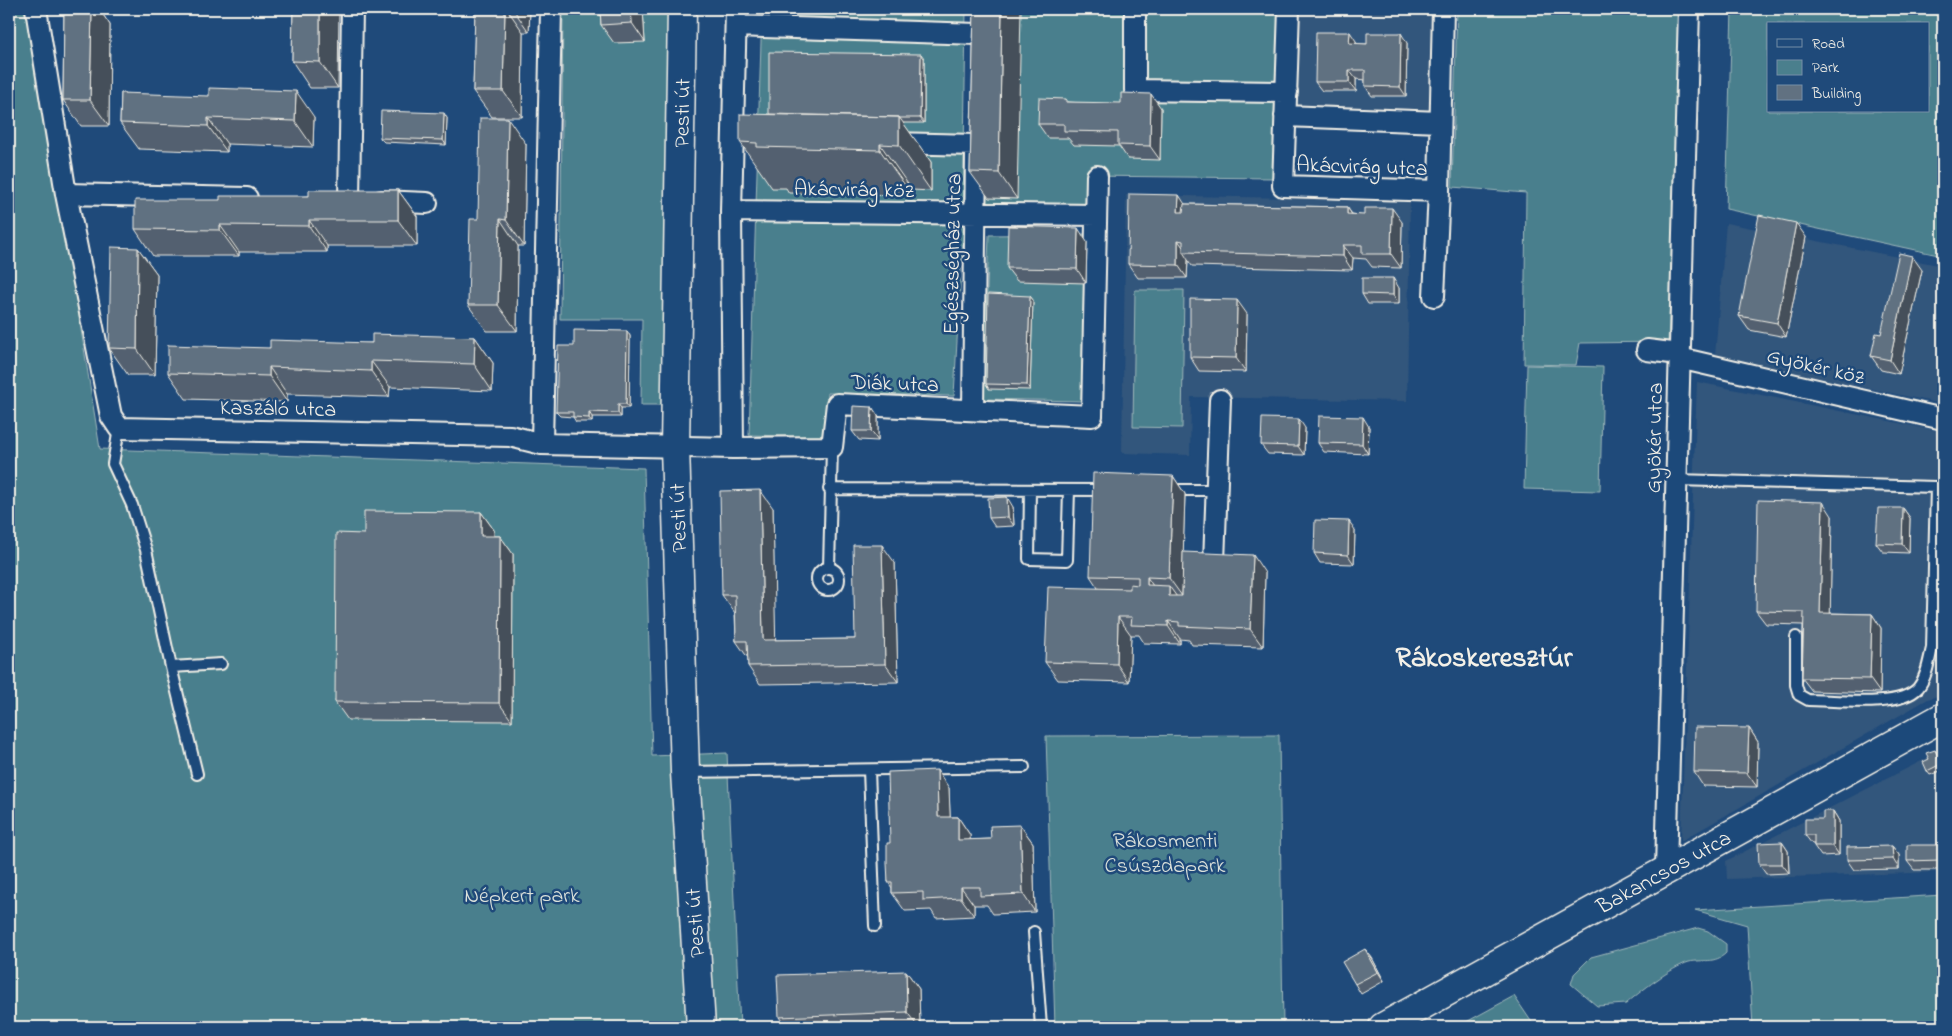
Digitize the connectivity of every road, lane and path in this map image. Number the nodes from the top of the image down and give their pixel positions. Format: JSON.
{"nodes":[{"id":1,"x":36,"y":9,"type":"edge"},
{"id":2,"x":352,"y":9,"type":"edge"},
{"id":3,"x":551,"y":9,"type":"edge"},
{"id":4,"x":682,"y":9,"type":"edge"},
{"id":5,"x":1135,"y":9,"type":"edge"},
{"id":6,"x":1289,"y":9,"type":"edge"},
{"id":7,"x":1443,"y":9,"type":"edge"},
{"id":8,"x":1689,"y":9,"type":"edge"},
{"id":9,"x":736,"y":17,"type":"edge"},
{"id":10,"x":978,"y":35,"type":"edge"},
{"id":11,"x":1287,"y":92,"type":"junction"},
{"id":12,"x":1285,"y":116,"type":"junction"},
{"id":13,"x":1440,"y":122,"type":"junction"},
{"id":14,"x":869,"y":143,"type":"edge"},
{"id":15,"x":1097,"y":176,"type":"dead end"},
{"id":16,"x":1439,"y":191,"type":"junction"},
{"id":17,"x":66,"y":194,"type":"junction"},
{"id":18,"x":261,"y":198,"type":"edge"},
{"id":19,"x":427,"y":203,"type":"dead end"},
{"id":20,"x":731,"y":211,"type":"junction"},
{"id":21,"x":976,"y":213,"type":"junction"},
{"id":22,"x":1096,"y":215,"type":"junction"},
{"id":23,"x":1434,"y":296,"type":"dead end"},
{"id":24,"x":1647,"y":350,"type":"dead end"},
{"id":25,"x":1679,"y":356,"type":"junction"},
{"id":26,"x":1220,"y":400,"type":"dead end"},
{"id":27,"x":972,"y":409,"type":"junction"},
{"id":28,"x":1943,"y":419,"type":"edge"},
{"id":29,"x":119,"y":428,"type":"junction"},
{"id":30,"x":542,"y":444,"type":"junction"},
{"id":31,"x":675,"y":447,"type":"junction"},
{"id":32,"x":832,"y":447,"type":"junction"},
{"id":33,"x":733,"y":448,"type":"junction"},
{"id":34,"x":1676,"y":480,"type":"junction"},
{"id":35,"x":1940,"y":488,"type":"edge"},
{"id":36,"x":830,"y":489,"type":"junction"},
{"id":37,"x":1030,"y":490,"type":"junction"},
{"id":38,"x":1069,"y":490,"type":"junction"},
{"id":39,"x":1118,"y":490,"type":"edge"},
{"id":40,"x":1157,"y":490,"type":"edge"},
{"id":41,"x":1217,"y":490,"type":"junction"},
{"id":42,"x":1214,"y":562,"type":"edge"},
{"id":43,"x":829,"y":568,"type":"dead end"},
{"id":44,"x":1796,"y":637,"type":"dead end"},
{"id":45,"x":221,"y":664,"type":"dead end"},
{"id":46,"x":171,"y":667,"type":"junction"},
{"id":47,"x":1943,"y":717,"type":"edge"},
{"id":48,"x":1024,"y":767,"type":"dead end"},
{"id":49,"x":869,"y":770,"type":"junction"},
{"id":50,"x":685,"y":772,"type":"junction"},
{"id":51,"x":196,"y":774,"type":"dead end"},
{"id":52,"x":1666,"y":869,"type":"junction"},
{"id":53,"x":875,"y":926,"type":"dead end"},
{"id":54,"x":1034,"y":932,"type":"dead end"},
{"id":55,"x":701,"y":1027,"type":"edge"},
{"id":56,"x":1041,"y":1027,"type":"edge"},
{"id":57,"x":1383,"y":1027,"type":"edge"}],
"edges":[{"from":1,"to":17,"type":"street"},
{"from":2,"to":19,"type":"street"},
{"from":3,"to":30,"type":"street"},
{"from":4,"to":31,"type":"main road","name":"Pesti út"},
{"from":5,"to":11,"type":"street"},
{"from":6,"to":11,"type":"street"},
{"from":7,"to":13,"type":"street"},
{"from":8,"to":25,"type":"street","name":"Gyökér utca"},
{"from":9,"to":10,"type":"street"},
{"from":9,"to":20,"type":"street"},
{"from":11,"to":12,"type":"street"},
{"from":12,"to":13,"type":"street","name":"Akácvirág utca"},
{"from":12,"to":16,"type":"street","name":"Akácvirág utca"},
{"from":13,"to":16,"type":"street"},
{"from":14,"to":21,"type":"street","name":"Egészségház utca"},
{"from":15,"to":22,"type":"street"},
{"from":16,"to":23,"type":"street"},
{"from":17,"to":18,"type":"street"},
{"from":17,"to":29,"type":"street"},
{"from":20,"to":21,"type":"street","name":"Akácvirág köz"},
{"from":20,"to":33,"type":"street"},
{"from":21,"to":22,"type":"street","name":"Akácvirág köz"},
{"from":21,"to":27,"type":"street","name":"Egészségház utca"},
{"from":22,"to":27,"type":"street","name":"Diák utca"},
{"from":24,"to":25,"type":"street","name":"Gyökér köz"},
{"from":25,"to":28,"type":"street","name":"Gyökér köz"},
{"from":25,"to":34,"type":"street","name":"Gyökér utca"},
{"from":26,"to":41,"type":"street"},
{"from":27,"to":32,"type":"street","name":"Diák utca"},
{"from":29,"to":30,"type":"street","name":"Kaszáló utca"},
{"from":29,"to":46,"type":"lane"},
{"from":30,"to":31,"type":"street","name":"Kaszáló utca"},
{"from":31,"to":33,"type":"street"},
{"from":31,"to":50,"type":"main road","name":"Pesti út"},
{"from":32,"to":33,"type":"street"},
{"from":32,"to":36,"type":"lane"},
{"from":34,"to":35,"type":"lane"},
{"from":34,"to":52,"type":"street","name":"Gyökér utca"},
{"from":35,"to":44,"type":"lane"},
{"from":36,"to":37,"type":"lane"},
{"from":36,"to":43,"type":"lane"},
{"from":37,"to":38,"type":"lane"},
{"from":37,"to":38,"type":"lane"},
{"from":38,"to":39,"type":"lane"},
{"from":40,"to":41,"type":"lane"},
{"from":41,"to":42,"type":"street"},
{"from":45,"to":46,"type":"lane"},
{"from":46,"to":51,"type":"lane"},
{"from":47,"to":52,"type":"main road","name":"Bakancsos utca"},
{"from":48,"to":49,"type":"lane"},
{"from":49,"to":50,"type":"lane"},
{"from":49,"to":53,"type":"lane"},
{"from":50,"to":55,"type":"main road","name":"Pesti út"},
{"from":52,"to":57,"type":"main road","name":"Bakancsos utca"},
{"from":54,"to":56,"type":"lane"}]}
